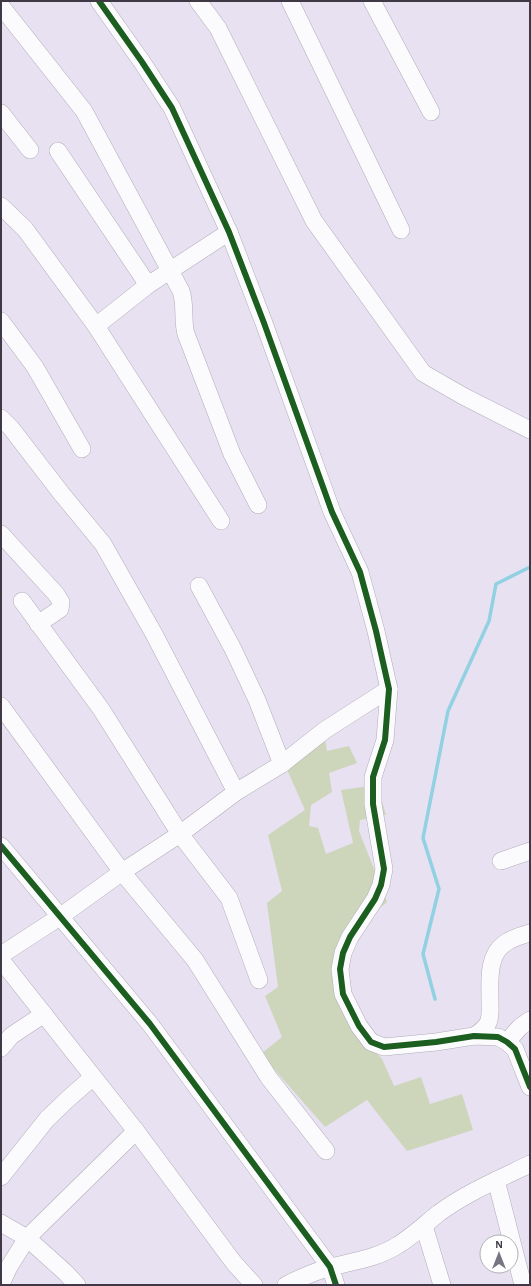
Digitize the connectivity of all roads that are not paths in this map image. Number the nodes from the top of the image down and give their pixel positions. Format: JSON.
{"nodes":[{"id":1,"x":99,"y":1,"type":"edge"},
{"id":2,"x":198,"y":1,"type":"edge"},
{"id":3,"x":290,"y":1,"type":"edge"},
{"id":4,"x":372,"y":1,"type":"edge"},
{"id":5,"x":1,"y":6,"type":"edge"},
{"id":6,"x":431,"y":112,"type":"dead end"},
{"id":7,"x":1,"y":113,"type":"edge"},
{"id":8,"x":30,"y":150,"type":"dead end"},
{"id":9,"x":58,"y":151,"type":"dead end"},
{"id":10,"x":1,"y":206,"type":"edge"},
{"id":11,"x":401,"y":230,"type":"dead end"},
{"id":12,"x":229,"y":232,"type":"junction"},
{"id":13,"x":170,"y":270,"type":"junction"},
{"id":14,"x":148,"y":285,"type":"junction"},
{"id":15,"x":1,"y":321,"type":"edge"},
{"id":16,"x":96,"y":326,"type":"junction"},
{"id":17,"x":1,"y":418,"type":"edge"},
{"id":18,"x":530,"y":430,"type":"edge"},
{"id":19,"x":82,"y":449,"type":"dead end"},
{"id":20,"x":258,"y":505,"type":"dead end"},
{"id":21,"x":221,"y":521,"type":"dead end"},
{"id":22,"x":1,"y":534,"type":"edge"},
{"id":23,"x":199,"y":586,"type":"dead end"},
{"id":24,"x":22,"y":601,"type":"dead end"},
{"id":25,"x":38,"y":624,"type":"junction"},
{"id":26,"x":389,"y":689,"type":"junction"},
{"id":27,"x":1,"y":706,"type":"edge"},
{"id":28,"x":282,"y":764,"type":"junction"},
{"id":29,"x":236,"y":792,"type":"junction"},
{"id":30,"x":180,"y":834,"type":"junction"},
{"id":31,"x":1,"y":846,"type":"edge"},
{"id":32,"x":530,"y":852,"type":"edge"},
{"id":33,"x":501,"y":861,"type":"dead end"},
{"id":34,"x":122,"y":872,"type":"junction"},
{"id":35,"x":61,"y":916,"type":"junction"},
{"id":36,"x":530,"y":933,"type":"edge"},
{"id":37,"x":1,"y":955,"type":"edge"},
{"id":38,"x":1,"y":960,"type":"edge"},
{"id":39,"x":259,"y":980,"type":"dead end"},
{"id":40,"x":44,"y":1014,"type":"junction"},
{"id":41,"x":530,"y":1020,"type":"edge"},
{"id":42,"x":474,"y":1036,"type":"junction"},
{"id":43,"x":507,"y":1042,"type":"junction"},
{"id":44,"x":1,"y":1048,"type":"edge"},
{"id":45,"x":94,"y":1077,"type":"junction"},
{"id":46,"x":530,"y":1087,"type":"edge"},
{"id":47,"x":136,"y":1131,"type":"junction"},
{"id":48,"x":326,"y":1151,"type":"dead end"},
{"id":49,"x":530,"y":1164,"type":"edge"},
{"id":50,"x":1,"y":1177,"type":"edge"},
{"id":51,"x":496,"y":1180,"type":"junction"},
{"id":52,"x":1,"y":1223,"type":"edge"},
{"id":53,"x":424,"y":1226,"type":"junction"},
{"id":54,"x":27,"y":1238,"type":"junction"},
{"id":55,"x":330,"y":1267,"type":"junction"},
{"id":56,"x":1,"y":1284,"type":"edge"},
{"id":57,"x":77,"y":1285,"type":"edge"},
{"id":58,"x":254,"y":1285,"type":"edge"},
{"id":59,"x":286,"y":1285,"type":"edge"},
{"id":60,"x":336,"y":1285,"type":"edge"},
{"id":61,"x":442,"y":1285,"type":"edge"},
{"id":62,"x":523,"y":1285,"type":"edge"}],
"edges":[{"from":1,"to":12,"type":"street"},
{"from":2,"to":18,"type":"street"},
{"from":3,"to":11,"type":"street"},
{"from":4,"to":6,"type":"street"},
{"from":5,"to":13,"type":"street"},
{"from":7,"to":8,"type":"street"},
{"from":9,"to":14,"type":"street"},
{"from":10,"to":16,"type":"street"},
{"from":12,"to":13,"type":"street"},
{"from":12,"to":26,"type":"street"},
{"from":13,"to":14,"type":"street"},
{"from":13,"to":20,"type":"street"},
{"from":14,"to":16,"type":"street"},
{"from":15,"to":19,"type":"street"},
{"from":16,"to":21,"type":"street"},
{"from":17,"to":29,"type":"street"},
{"from":22,"to":25,"type":"street"},
{"from":23,"to":28,"type":"street"},
{"from":24,"to":25,"type":"street"},
{"from":25,"to":30,"type":"street"},
{"from":26,"to":28,"type":"street"},
{"from":26,"to":42,"type":"street"},
{"from":27,"to":34,"type":"street"},
{"from":28,"to":29,"type":"street"},
{"from":29,"to":30,"type":"street"},
{"from":30,"to":34,"type":"street"},
{"from":30,"to":39,"type":"street"},
{"from":31,"to":35,"type":"street"},
{"from":32,"to":33,"type":"street"},
{"from":34,"to":35,"type":"street"},
{"from":34,"to":48,"type":"street"},
{"from":35,"to":37,"type":"street"},
{"from":35,"to":55,"type":"street"},
{"from":36,"to":42,"type":"street"},
{"from":38,"to":40,"type":"street"},
{"from":40,"to":44,"type":"street"},
{"from":40,"to":45,"type":"street"},
{"from":41,"to":43,"type":"street"},
{"from":42,"to":43,"type":"street"},
{"from":43,"to":46,"type":"street"},
{"from":45,"to":47,"type":"street"},
{"from":45,"to":50,"type":"street"},
{"from":47,"to":54,"type":"street"},
{"from":47,"to":58,"type":"street"},
{"from":49,"to":51,"type":"street"},
{"from":51,"to":53,"type":"street"},
{"from":51,"to":62,"type":"street"},
{"from":52,"to":54,"type":"street"},
{"from":53,"to":55,"type":"street"},
{"from":53,"to":61,"type":"street"},
{"from":54,"to":56,"type":"street"},
{"from":54,"to":57,"type":"street"},
{"from":55,"to":59,"type":"street"},
{"from":55,"to":60,"type":"street"}]}
